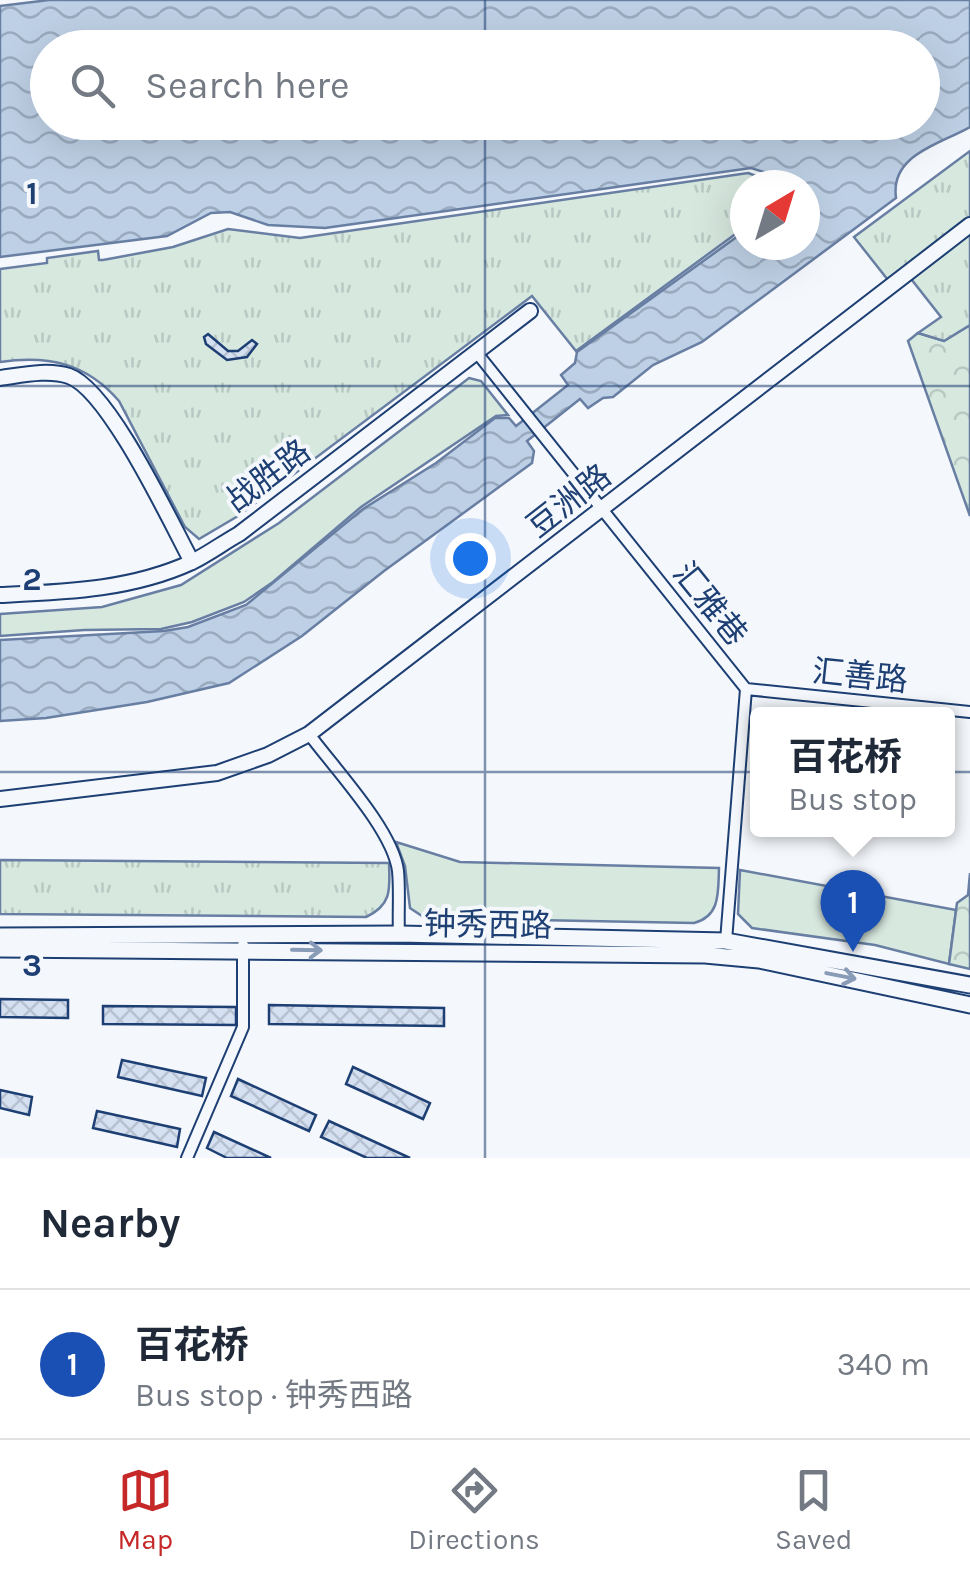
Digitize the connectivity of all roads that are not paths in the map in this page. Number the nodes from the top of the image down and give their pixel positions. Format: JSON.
{"nodes":[{"id":1,"x":970,"y":225,"type":"edge"},
{"id":2,"x":530,"y":311,"type":"dead end"},
{"id":3,"x":477,"y":353,"type":"junction"},
{"id":4,"x":0,"y":378,"type":"edge"},
{"id":5,"x":603,"y":510,"type":"junction"},
{"id":6,"x":192,"y":562,"type":"junction"},
{"id":7,"x":0,"y":595,"type":"edge"},
{"id":8,"x":746,"y":689,"type":"junction"},
{"id":9,"x":921,"y":707,"type":"edge"},
{"id":10,"x":309,"y":734,"type":"junction"},
{"id":11,"x":0,"y":799,"type":"edge"},
{"id":12,"x":399,"y":934,"type":"junction"},
{"id":13,"x":0,"y":936,"type":"edge"},
{"id":14,"x":726,"y":941,"type":"junction"},
{"id":15,"x":243,"y":942,"type":"junction"},
{"id":16,"x":0,"y":948,"type":"edge"},
{"id":17,"x":970,"y":985,"type":"edge"},
{"id":18,"x":970,"y":1005,"type":"edge"},
{"id":19,"x":187,"y":1158,"type":"edge"}],
"edges":[{"from":1,"to":5,"type":"street","name":"豆洲路"},
{"from":2,"to":3,"type":"street","name":"战胜路"},
{"from":3,"to":5,"type":"street","name":"汇雅巷"},
{"from":3,"to":6,"type":"street","name":"战胜路"},
{"from":4,"to":6,"type":"street"},
{"from":5,"to":8,"type":"street","name":"汇雅巷"},
{"from":5,"to":10,"type":"street","name":"豆洲路"},
{"from":6,"to":7,"type":"street","name":"战胜路"},
{"from":8,"to":9,"type":"street","name":"汇善路"},
{"from":8,"to":14,"type":"street","name":"汇雅巷"},
{"from":10,"to":11,"type":"street","name":"豆洲路"},
{"from":10,"to":12,"type":"street"},
{"from":12,"to":14,"type":"main road","name":"钟秀西路"},
{"from":12,"to":15,"type":"main road","name":"钟秀西路"},
{"from":13,"to":15,"type":"main road","name":"钟秀西路"},
{"from":14,"to":17,"type":"main road","name":"钟秀西路"},
{"from":15,"to":16,"type":"main road","name":"钟秀西路"},
{"from":15,"to":18,"type":"main road","name":"钟秀西路","one_way":true},
{"from":15,"to":19,"type":"street"}]}
